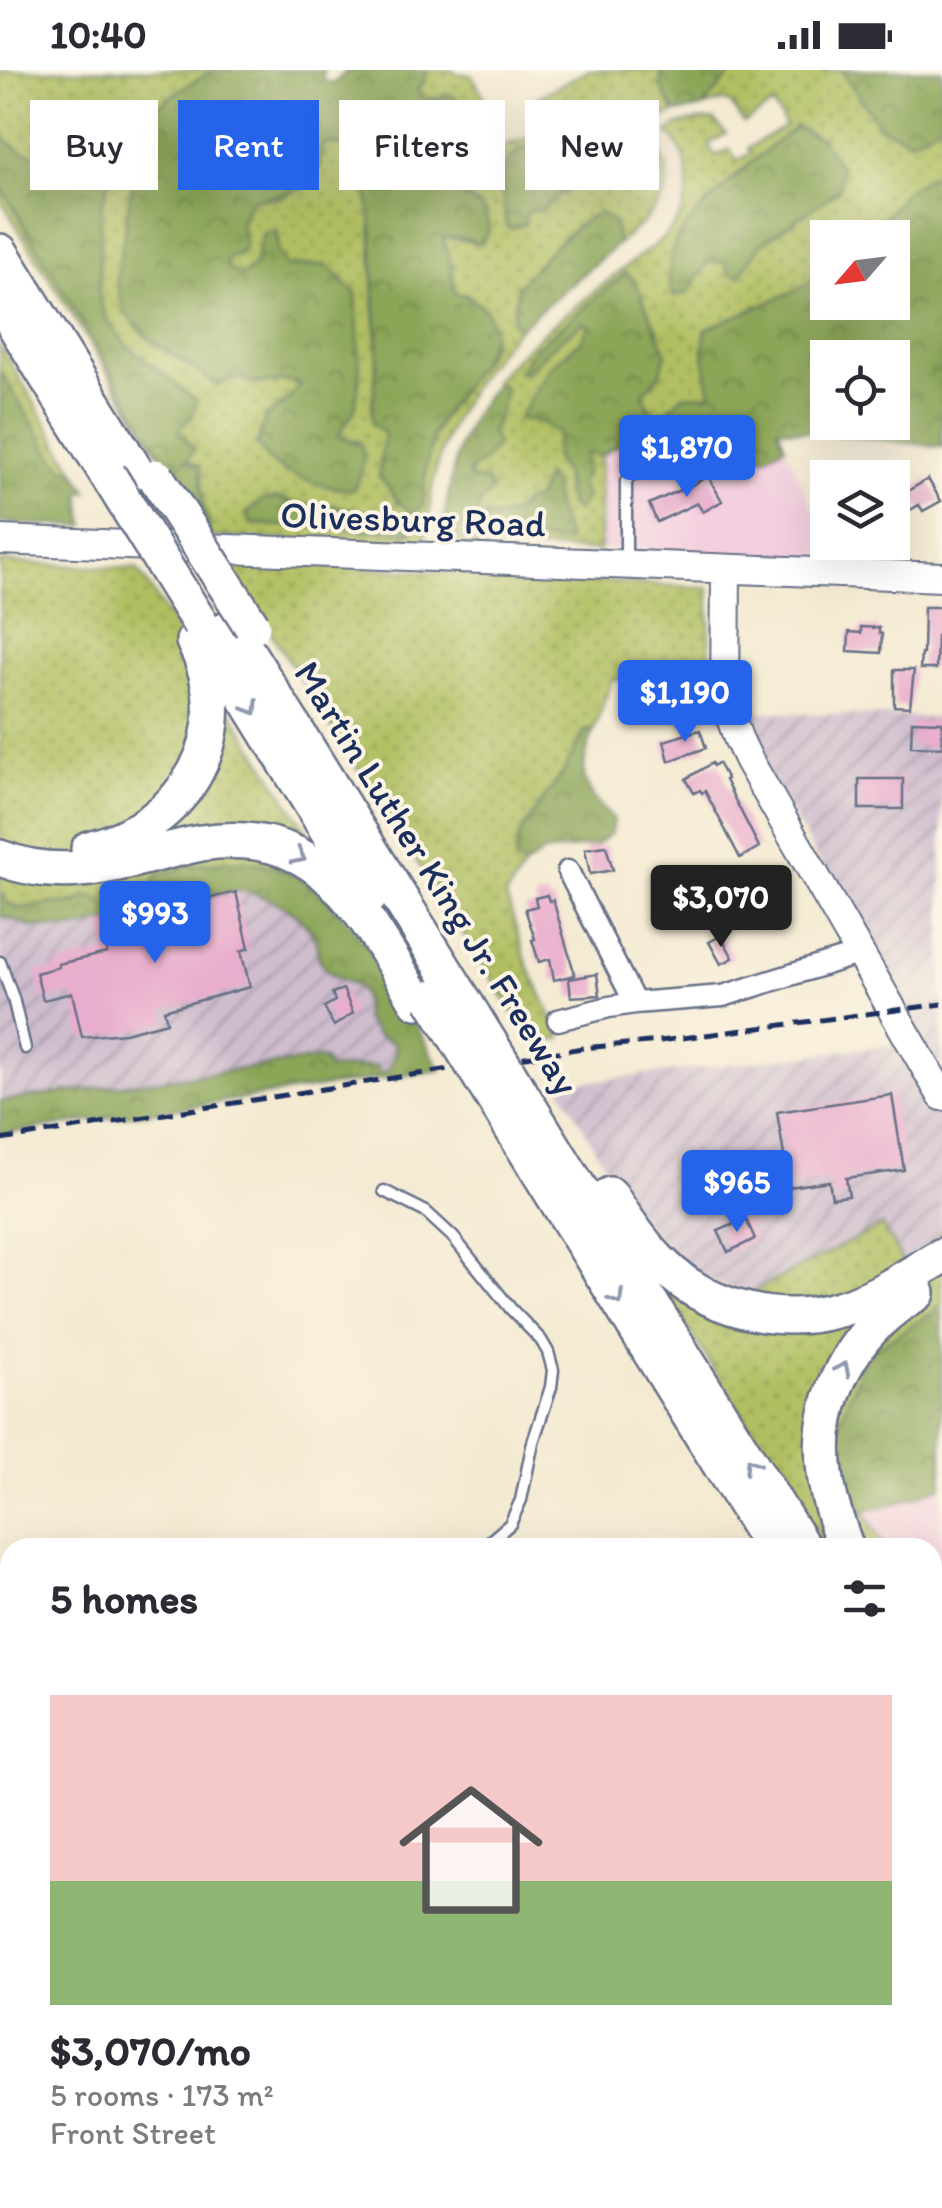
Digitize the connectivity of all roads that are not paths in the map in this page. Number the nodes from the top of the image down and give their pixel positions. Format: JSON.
{"nodes":[{"id":1,"x":0,"y":252,"type":"edge"},
{"id":2,"x":0,"y":301,"type":"edge"},
{"id":3,"x":59,"y":372,"type":"junction"},
{"id":4,"x":719,"y":461,"type":"dead end"},
{"id":5,"x":123,"y":476,"type":"junction"},
{"id":6,"x":0,"y":540,"type":"edge"},
{"id":7,"x":626,"y":565,"type":"junction"},
{"id":8,"x":726,"y":569,"type":"junction"},
{"id":9,"x":942,"y":577,"type":"edge"},
{"id":10,"x":217,"y":625,"type":"junction"},
{"id":11,"x":0,"y":836,"type":"edge"},
{"id":12,"x":0,"y":858,"type":"edge"},
{"id":13,"x":568,"y":871,"type":"dead end"},
{"id":14,"x":861,"y":953,"type":"junction"},
{"id":15,"x":0,"y":962,"type":"edge"},
{"id":16,"x":448,"y":996,"type":"junction"},
{"id":17,"x":634,"y":1003,"type":"junction"},
{"id":18,"x":558,"y":1020,"type":"dead end"},
{"id":19,"x":25,"y":1048,"type":"dead end"},
{"id":20,"x":942,"y":1096,"type":"edge"},
{"id":21,"x":551,"y":1162,"type":"junction"},
{"id":22,"x":384,"y":1191,"type":"dead end"},
{"id":23,"x":942,"y":1256,"type":"edge"},
{"id":24,"x":942,"y":1279,"type":"edge"},
{"id":25,"x":655,"y":1358,"type":"junction"},
{"id":26,"x":494,"y":1538,"type":"edge"},
{"id":27,"x":751,"y":1538,"type":"edge"},
{"id":28,"x":766,"y":1538,"type":"edge"},
{"id":29,"x":796,"y":1538,"type":"edge"},
{"id":30,"x":843,"y":1538,"type":"edge"}],
"edges":[{"from":1,"to":3,"type":"highway","name":"Martin Luther King Jr. Freeway"},
{"from":2,"to":3,"type":"highway","name":"Martin Luther King Jr. Freeway"},
{"from":3,"to":5,"type":"highway","name":"Martin Luther King Jr. Freeway"},
{"from":3,"to":5,"type":"highway"},
{"from":4,"to":7,"type":"lane"},
{"from":5,"to":10,"type":"highway","name":"Martin Luther King Jr. Freeway"},
{"from":5,"to":10,"type":"highway"},
{"from":6,"to":7,"type":"main road","name":"Olivesburg Road"},
{"from":7,"to":8,"type":"main road","name":"Olivesburg Road"},
{"from":8,"to":9,"type":"main road","name":"Olivesburg Road"},
{"from":8,"to":14,"type":"main road"},
{"from":10,"to":11,"type":"highway"},
{"from":10,"to":16,"type":"highway","name":"Martin Luther King Jr. Freeway"},
{"from":10,"to":16,"type":"highway"},
{"from":12,"to":16,"type":"highway","one_way":true},
{"from":13,"to":17,"type":"street"},
{"from":14,"to":17,"type":"street"},
{"from":14,"to":20,"type":"main road"},
{"from":15,"to":19,"type":"lane"},
{"from":16,"to":21,"type":"highway","name":"Martin Luther King Jr. Freeway","bridge":true},
{"from":16,"to":21,"type":"highway"},
{"from":17,"to":18,"type":"street"},
{"from":21,"to":23,"type":"highway"},
{"from":21,"to":25,"type":"highway","name":"Martin Luther King Jr. Freeway","one_way":true},
{"from":29,"to":21,"type":"highway","name":"Martin Luther King Jr. Freeway","one_way":true},
{"from":22,"to":26,"type":"lane"},
{"from":30,"to":24,"type":"highway","one_way":true},
{"from":25,"to":27,"type":"highway"},
{"from":25,"to":28,"type":"highway","name":"Martin Luther King Jr. Freeway"}]}
